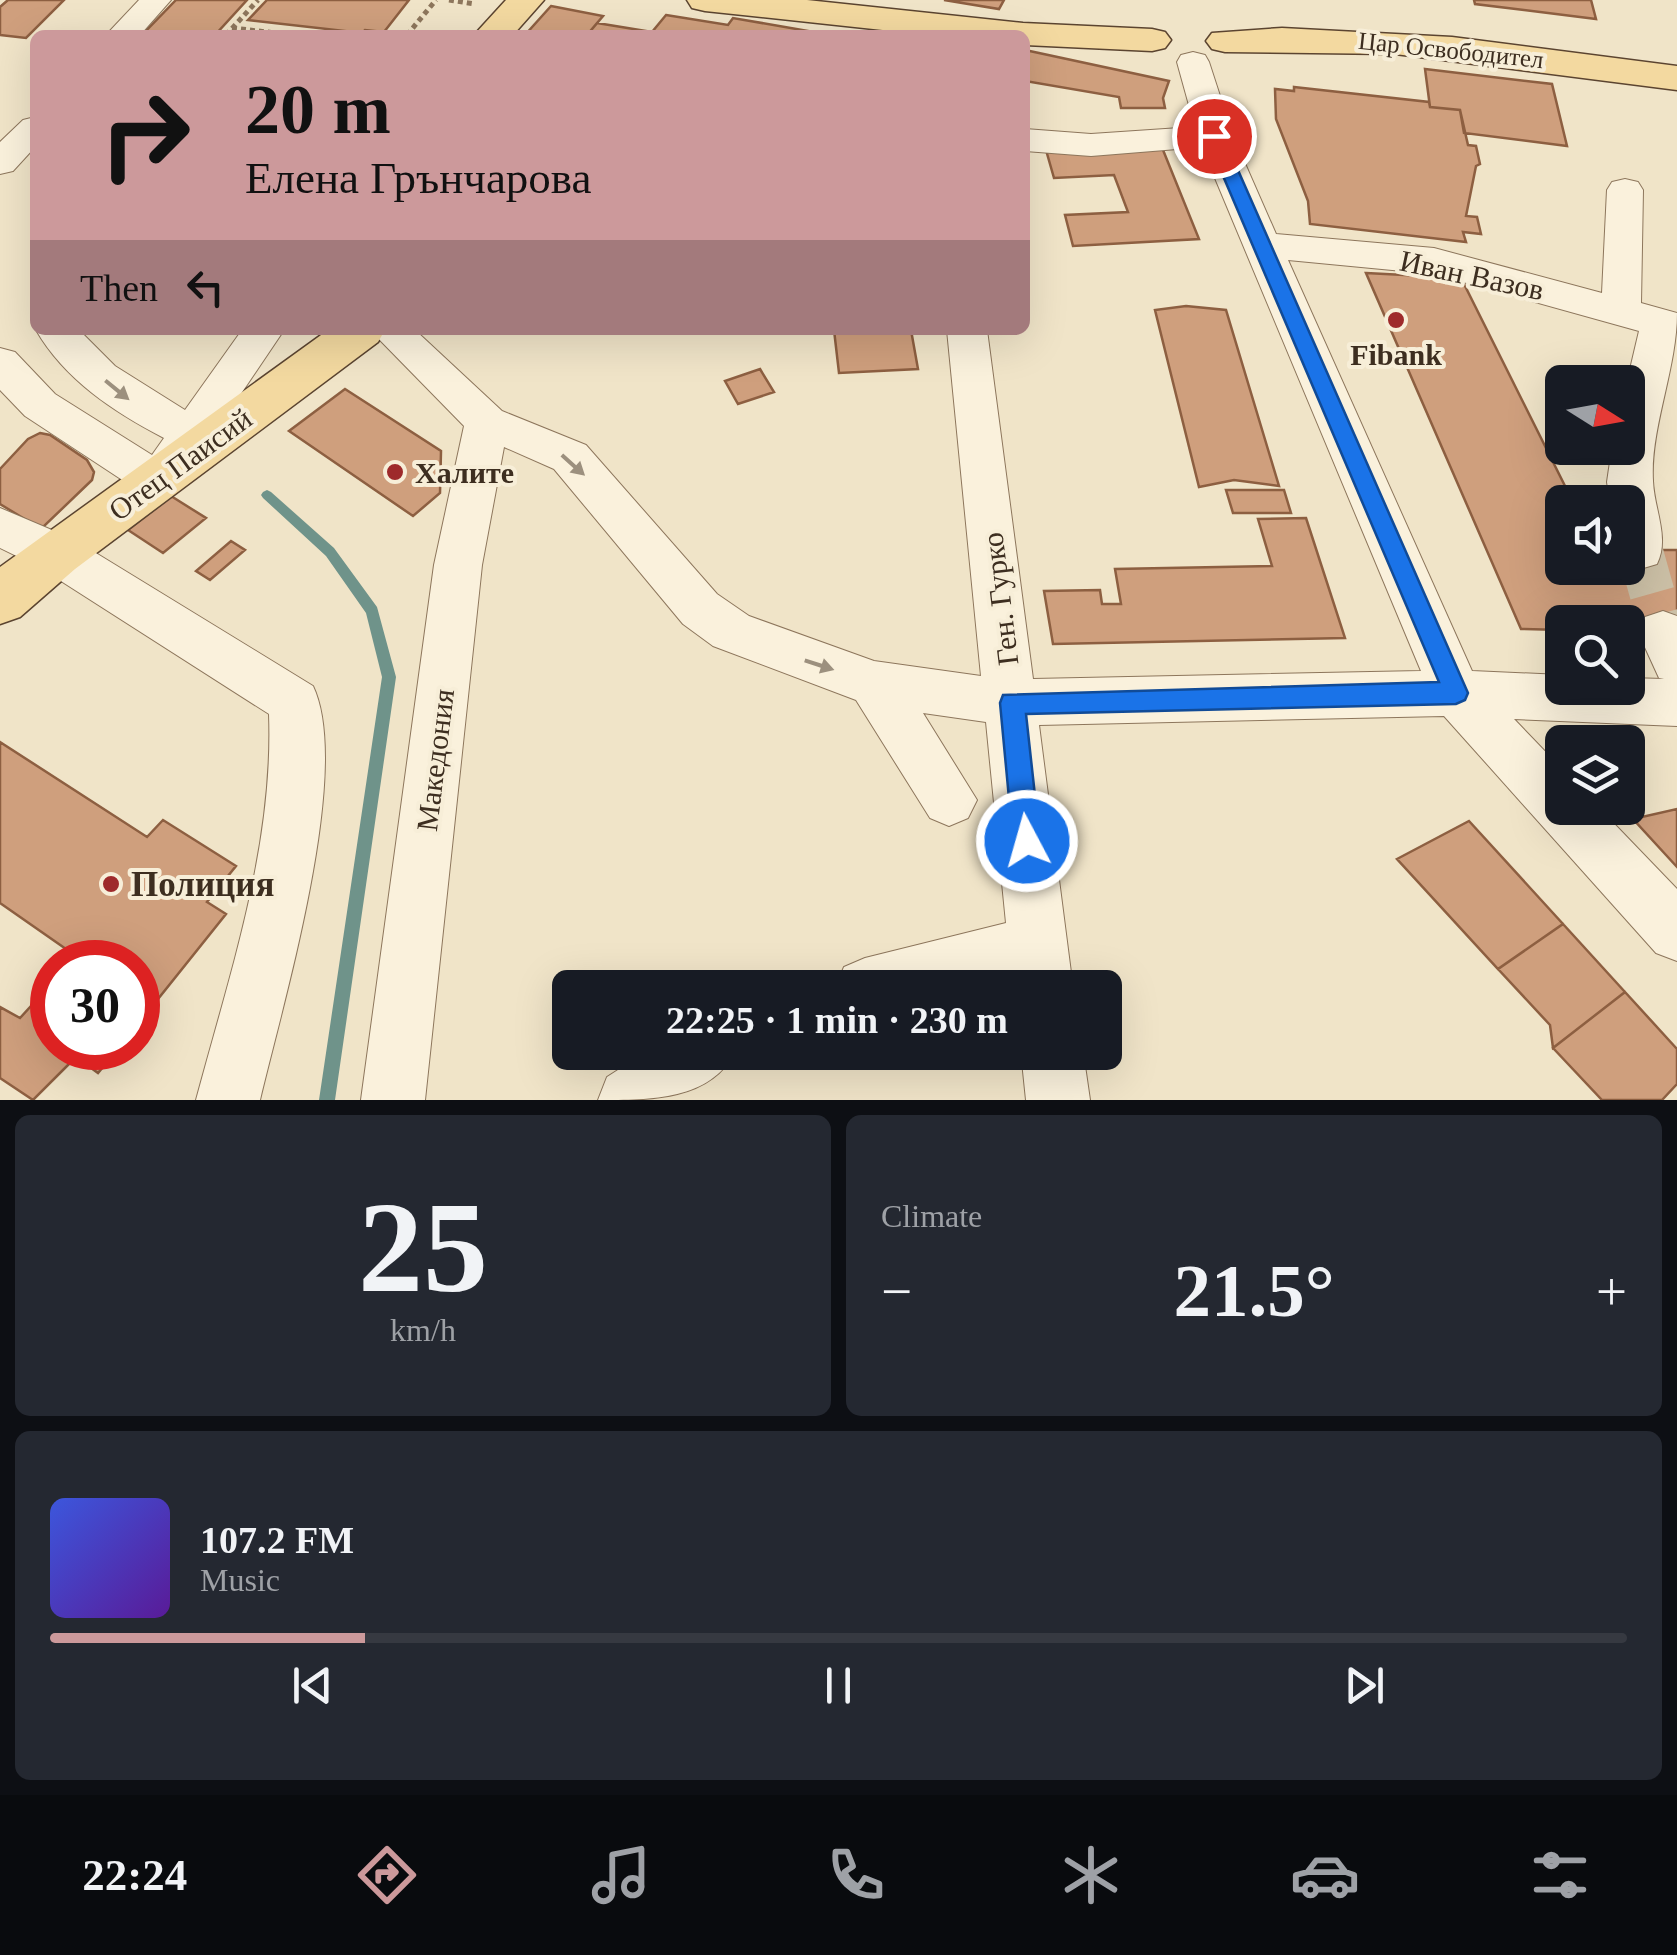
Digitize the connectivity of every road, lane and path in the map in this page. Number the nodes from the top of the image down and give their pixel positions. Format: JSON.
{"nodes":[{"id":1,"x":156,"y":0,"type":"edge"},
{"id":2,"x":258,"y":0,"type":"edge"},
{"id":3,"x":436,"y":0,"type":"edge"},
{"id":4,"x":449,"y":0,"type":"edge"},
{"id":5,"x":526,"y":0,"type":"edge"},
{"id":6,"x":704,"y":0,"type":"edge"},
{"id":7,"x":471,"y":4,"type":"dead end"},
{"id":8,"x":232,"y":28,"type":"joint"},
{"id":9,"x":127,"y":30,"type":"edge"},
{"id":10,"x":249,"y":30,"type":"edge"},
{"id":11,"x":411,"y":30,"type":"edge"},
{"id":12,"x":498,"y":30,"type":"edge"},
{"id":13,"x":985,"y":30,"type":"edge"},
{"id":14,"x":1030,"y":34,"type":"edge"},
{"id":15,"x":1188,"y":38,"type":"junction"},
{"id":16,"x":1677,"y":78,"type":"edge"},
{"id":17,"x":30,"y":132,"type":"edge"},
{"id":18,"x":1214,"y":136,"type":"junction"},
{"id":19,"x":1030,"y":140,"type":"edge"},
{"id":20,"x":0,"y":163,"type":"edge"},
{"id":21,"x":1625,"y":190,"type":"dead end"},
{"id":22,"x":1263,"y":245,"type":"junction"},
{"id":23,"x":1653,"y":320,"type":"edge"},
{"id":24,"x":60,"y":335,"type":"edge"},
{"id":25,"x":260,"y":335,"type":"edge"},
{"id":26,"x":354,"y":335,"type":"edge"},
{"id":27,"x":395,"y":335,"type":"edge"},
{"id":28,"x":969,"y":335,"type":"edge"},
{"id":29,"x":0,"y":363,"type":"edge"},
{"id":30,"x":487,"y":422,"type":"junction"},
{"id":31,"x":192,"y":432,"type":"junction"},
{"id":32,"x":158,"y":481,"type":"junction"},
{"id":33,"x":0,"y":526,"type":"edge"},
{"id":34,"x":1651,"y":539,"type":"tunnel mouth"},
{"id":35,"x":56,"y":553,"type":"junction"},
{"id":36,"x":0,"y":600,"type":"edge"},
{"id":37,"x":874,"y":684,"type":"junction"},
{"id":38,"x":1456,"y":693,"type":"junction"},
{"id":39,"x":1012,"y":703,"type":"junction"},
{"id":40,"x":1677,"y":703,"type":"edge"},
{"id":41,"x":949,"y":800,"type":"dead end"},
{"id":42,"x":1677,"y":932,"type":"edge"},
{"id":43,"x":1040,"y":966,"type":"edge"},
{"id":44,"x":1008,"y":970,"type":"edge"},
{"id":45,"x":676,"y":1070,"type":"edge"},
{"id":46,"x":1054,"y":1070,"type":"edge"},
{"id":47,"x":228,"y":1100,"type":"edge"},
{"id":48,"x":393,"y":1100,"type":"edge"},
{"id":49,"x":630,"y":1100,"type":"edge"},
{"id":50,"x":1058,"y":1100,"type":"edge"}],
"edges":[{"from":1,"to":9,"type":"street"},
{"from":2,"to":8,"type":"path"},
{"from":3,"to":11,"type":"path"},
{"from":4,"to":7,"type":"path"},
{"from":5,"to":12,"type":"main road"},
{"from":6,"to":13,"type":"main road","name":"Цар Освободител"},
{"from":8,"to":10,"type":"path"},
{"from":14,"to":15,"type":"main road","name":"Цар Освободител"},
{"from":15,"to":16,"type":"main road","name":"Цар Освободител"},
{"from":15,"to":18,"type":"street"},
{"from":17,"to":20,"type":"street"},
{"from":18,"to":19,"type":"street"},
{"from":18,"to":22,"type":"street"},
{"from":21,"to":23,"type":"street"},
{"from":22,"to":23,"type":"street","name":"Иван Вазов"},
{"from":22,"to":38,"type":"street"},
{"from":23,"to":34,"type":"street"},
{"from":24,"to":31,"type":"street","one_way":true},
{"from":25,"to":31,"type":"street"},
{"from":26,"to":32,"type":"main road","name":"Отец Паисий"},
{"from":27,"to":30,"type":"street"},
{"from":28,"to":39,"type":"street","name":"Ген. Гурко"},
{"from":29,"to":32,"type":"street"},
{"from":30,"to":37,"type":"street","one_way":true},
{"from":30,"to":48,"type":"street","name":"Македония"},
{"from":31,"to":32,"type":"street"},
{"from":32,"to":35,"type":"main road","name":"Отец Паисий"},
{"from":33,"to":35,"type":"street"},
{"from":35,"to":36,"type":"main road","name":"Отец Паисий"},
{"from":35,"to":47,"type":"street"},
{"from":37,"to":39,"type":"street"},
{"from":37,"to":41,"type":"street"},
{"from":38,"to":39,"type":"street"},
{"from":38,"to":40,"type":"street"},
{"from":38,"to":42,"type":"street"},
{"from":39,"to":43,"type":"street","name":"Ген. Гурко"},
{"from":43,"to":44,"type":"street"},
{"from":45,"to":49,"type":"street"},
{"from":46,"to":50,"type":"street"}]}
